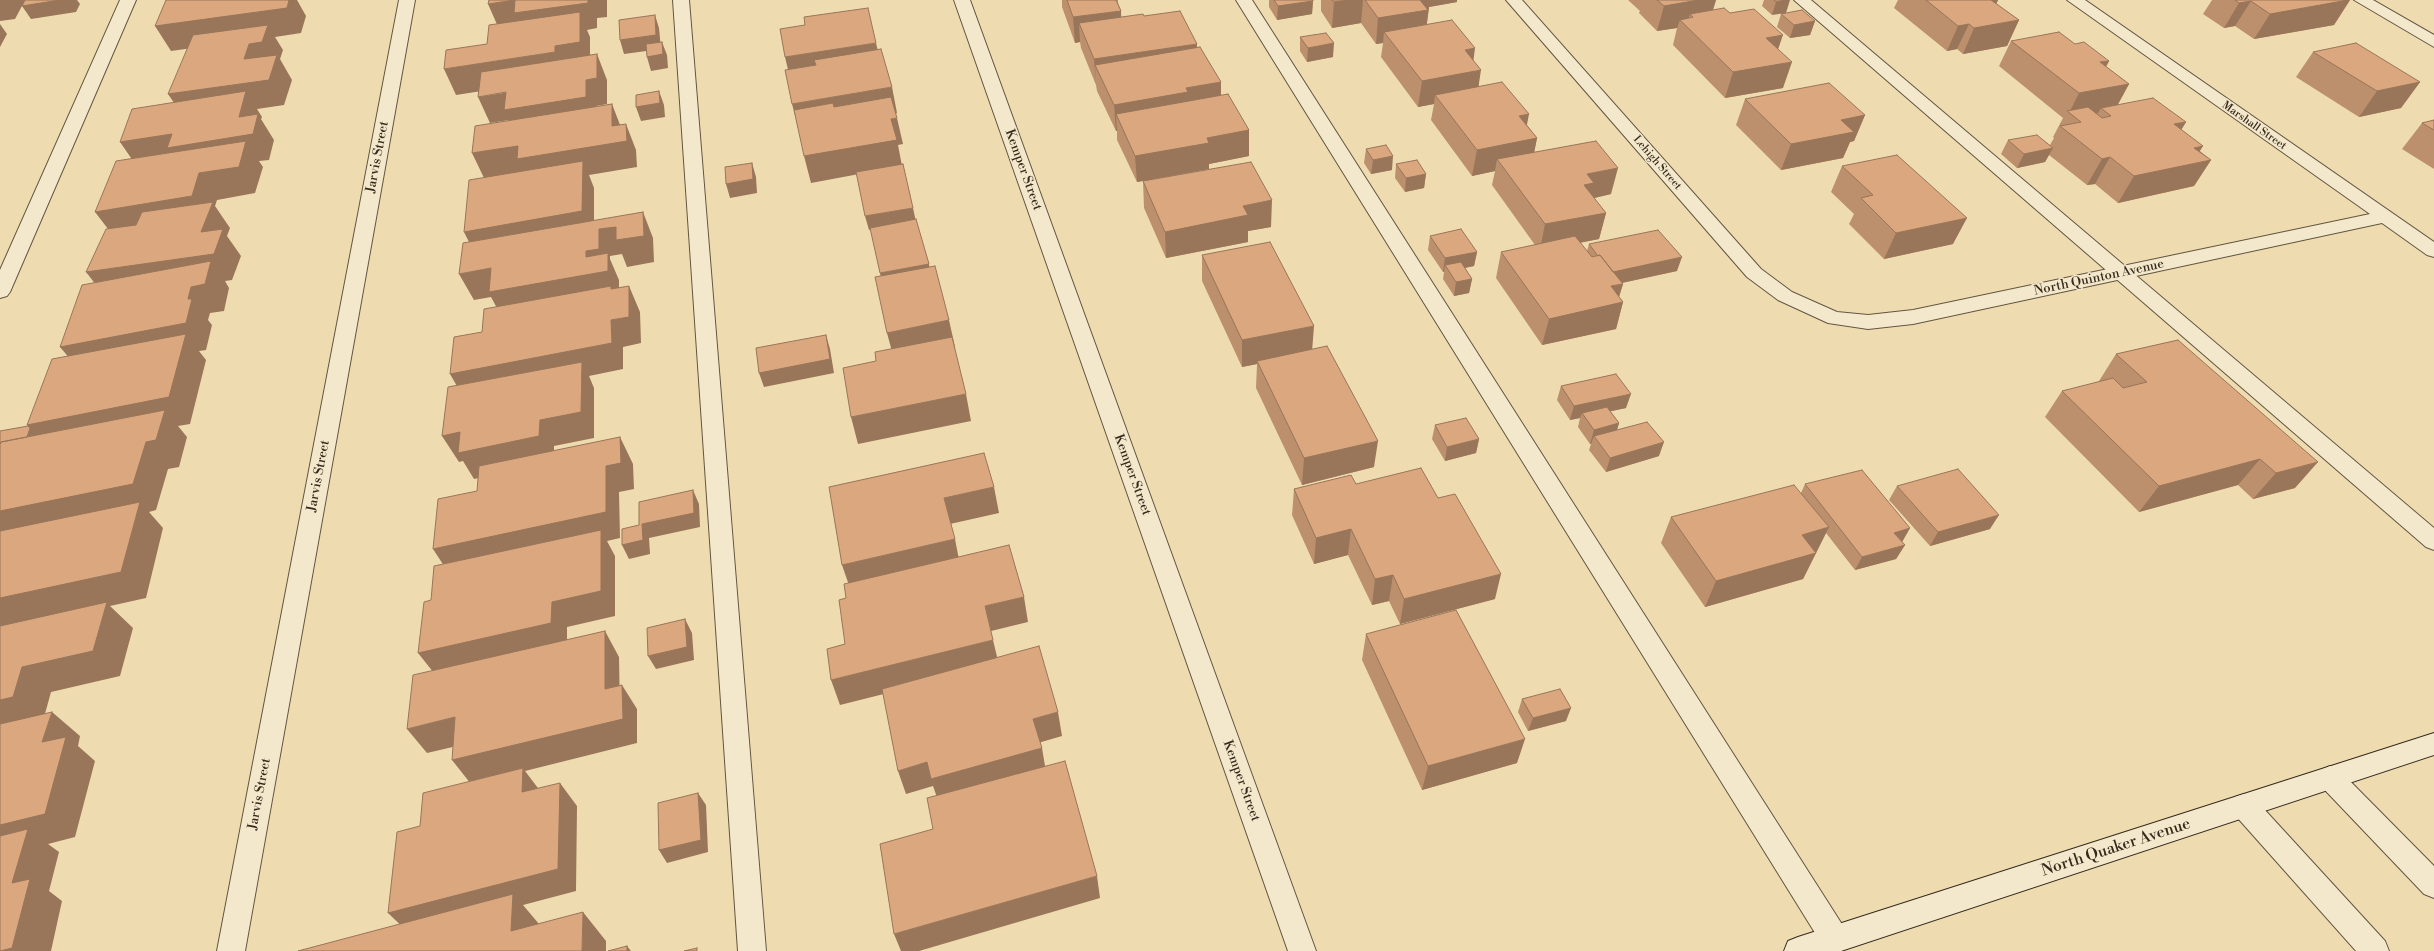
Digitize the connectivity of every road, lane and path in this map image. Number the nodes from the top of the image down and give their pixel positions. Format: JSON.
{"nodes":[{"id":1,"x":128,"y":0,"type":"edge"},
{"id":2,"x":408,"y":0,"type":"edge"},
{"id":3,"x":681,"y":0,"type":"edge"},
{"id":4,"x":962,"y":0,"type":"edge"},
{"id":5,"x":1244,"y":0,"type":"edge"},
{"id":6,"x":1514,"y":0,"type":"edge"},
{"id":7,"x":1802,"y":0,"type":"edge"},
{"id":8,"x":2075,"y":0,"type":"edge"},
{"id":9,"x":2362,"y":0,"type":"edge"},
{"id":10,"x":2434,"y":42,"type":"edge"},
{"id":11,"x":2384,"y":216,"type":"junction"},
{"id":12,"x":2434,"y":251,"type":"edge"},
{"id":13,"x":2123,"y":272,"type":"junction"},
{"id":14,"x":0,"y":292,"type":"edge"},
{"id":15,"x":1813,"y":310,"type":"joint"},
{"id":16,"x":2434,"y":541,"type":"edge"},
{"id":17,"x":2434,"y":744,"type":"edge"},
{"id":18,"x":2330,"y":778,"type":"junction"},
{"id":19,"x":2244,"y":806,"type":"junction"},
{"id":20,"x":2434,"y":885,"type":"edge"},
{"id":21,"x":1835,"y":939,"type":"junction"},
{"id":22,"x":230,"y":951,"type":"edge"},
{"id":23,"x":752,"y":951,"type":"edge"},
{"id":24,"x":1302,"y":951,"type":"edge"},
{"id":25,"x":1798,"y":951,"type":"edge"},
{"id":26,"x":2375,"y":951,"type":"edge"}],
"edges":[{"from":1,"to":14,"type":"street"},
{"from":2,"to":22,"type":"street","name":"Jarvis Street"},
{"from":3,"to":23,"type":"street"},
{"from":4,"to":24,"type":"street","name":"Kemper Street"},
{"from":5,"to":21,"type":"street"},
{"from":6,"to":15,"type":"street","name":"Lehigh Street"},
{"from":7,"to":13,"type":"street"},
{"from":8,"to":11,"type":"street","name":"Marshall Street"},
{"from":9,"to":10,"type":"street"},
{"from":11,"to":12,"type":"street","name":"Marshall Street"},
{"from":11,"to":13,"type":"street","name":"North Quinton Avenue"},
{"from":13,"to":15,"type":"street","name":"North Quinton Avenue"},
{"from":13,"to":16,"type":"street"},
{"from":17,"to":18,"type":"street","name":"North Quaker Avenue"},
{"from":18,"to":19,"type":"street","name":"North Quaker Avenue"},
{"from":18,"to":20,"type":"street"},
{"from":19,"to":21,"type":"street","name":"North Quaker Avenue"},
{"from":19,"to":26,"type":"street"},
{"from":21,"to":25,"type":"street","name":"North Quaker Avenue"}]}
